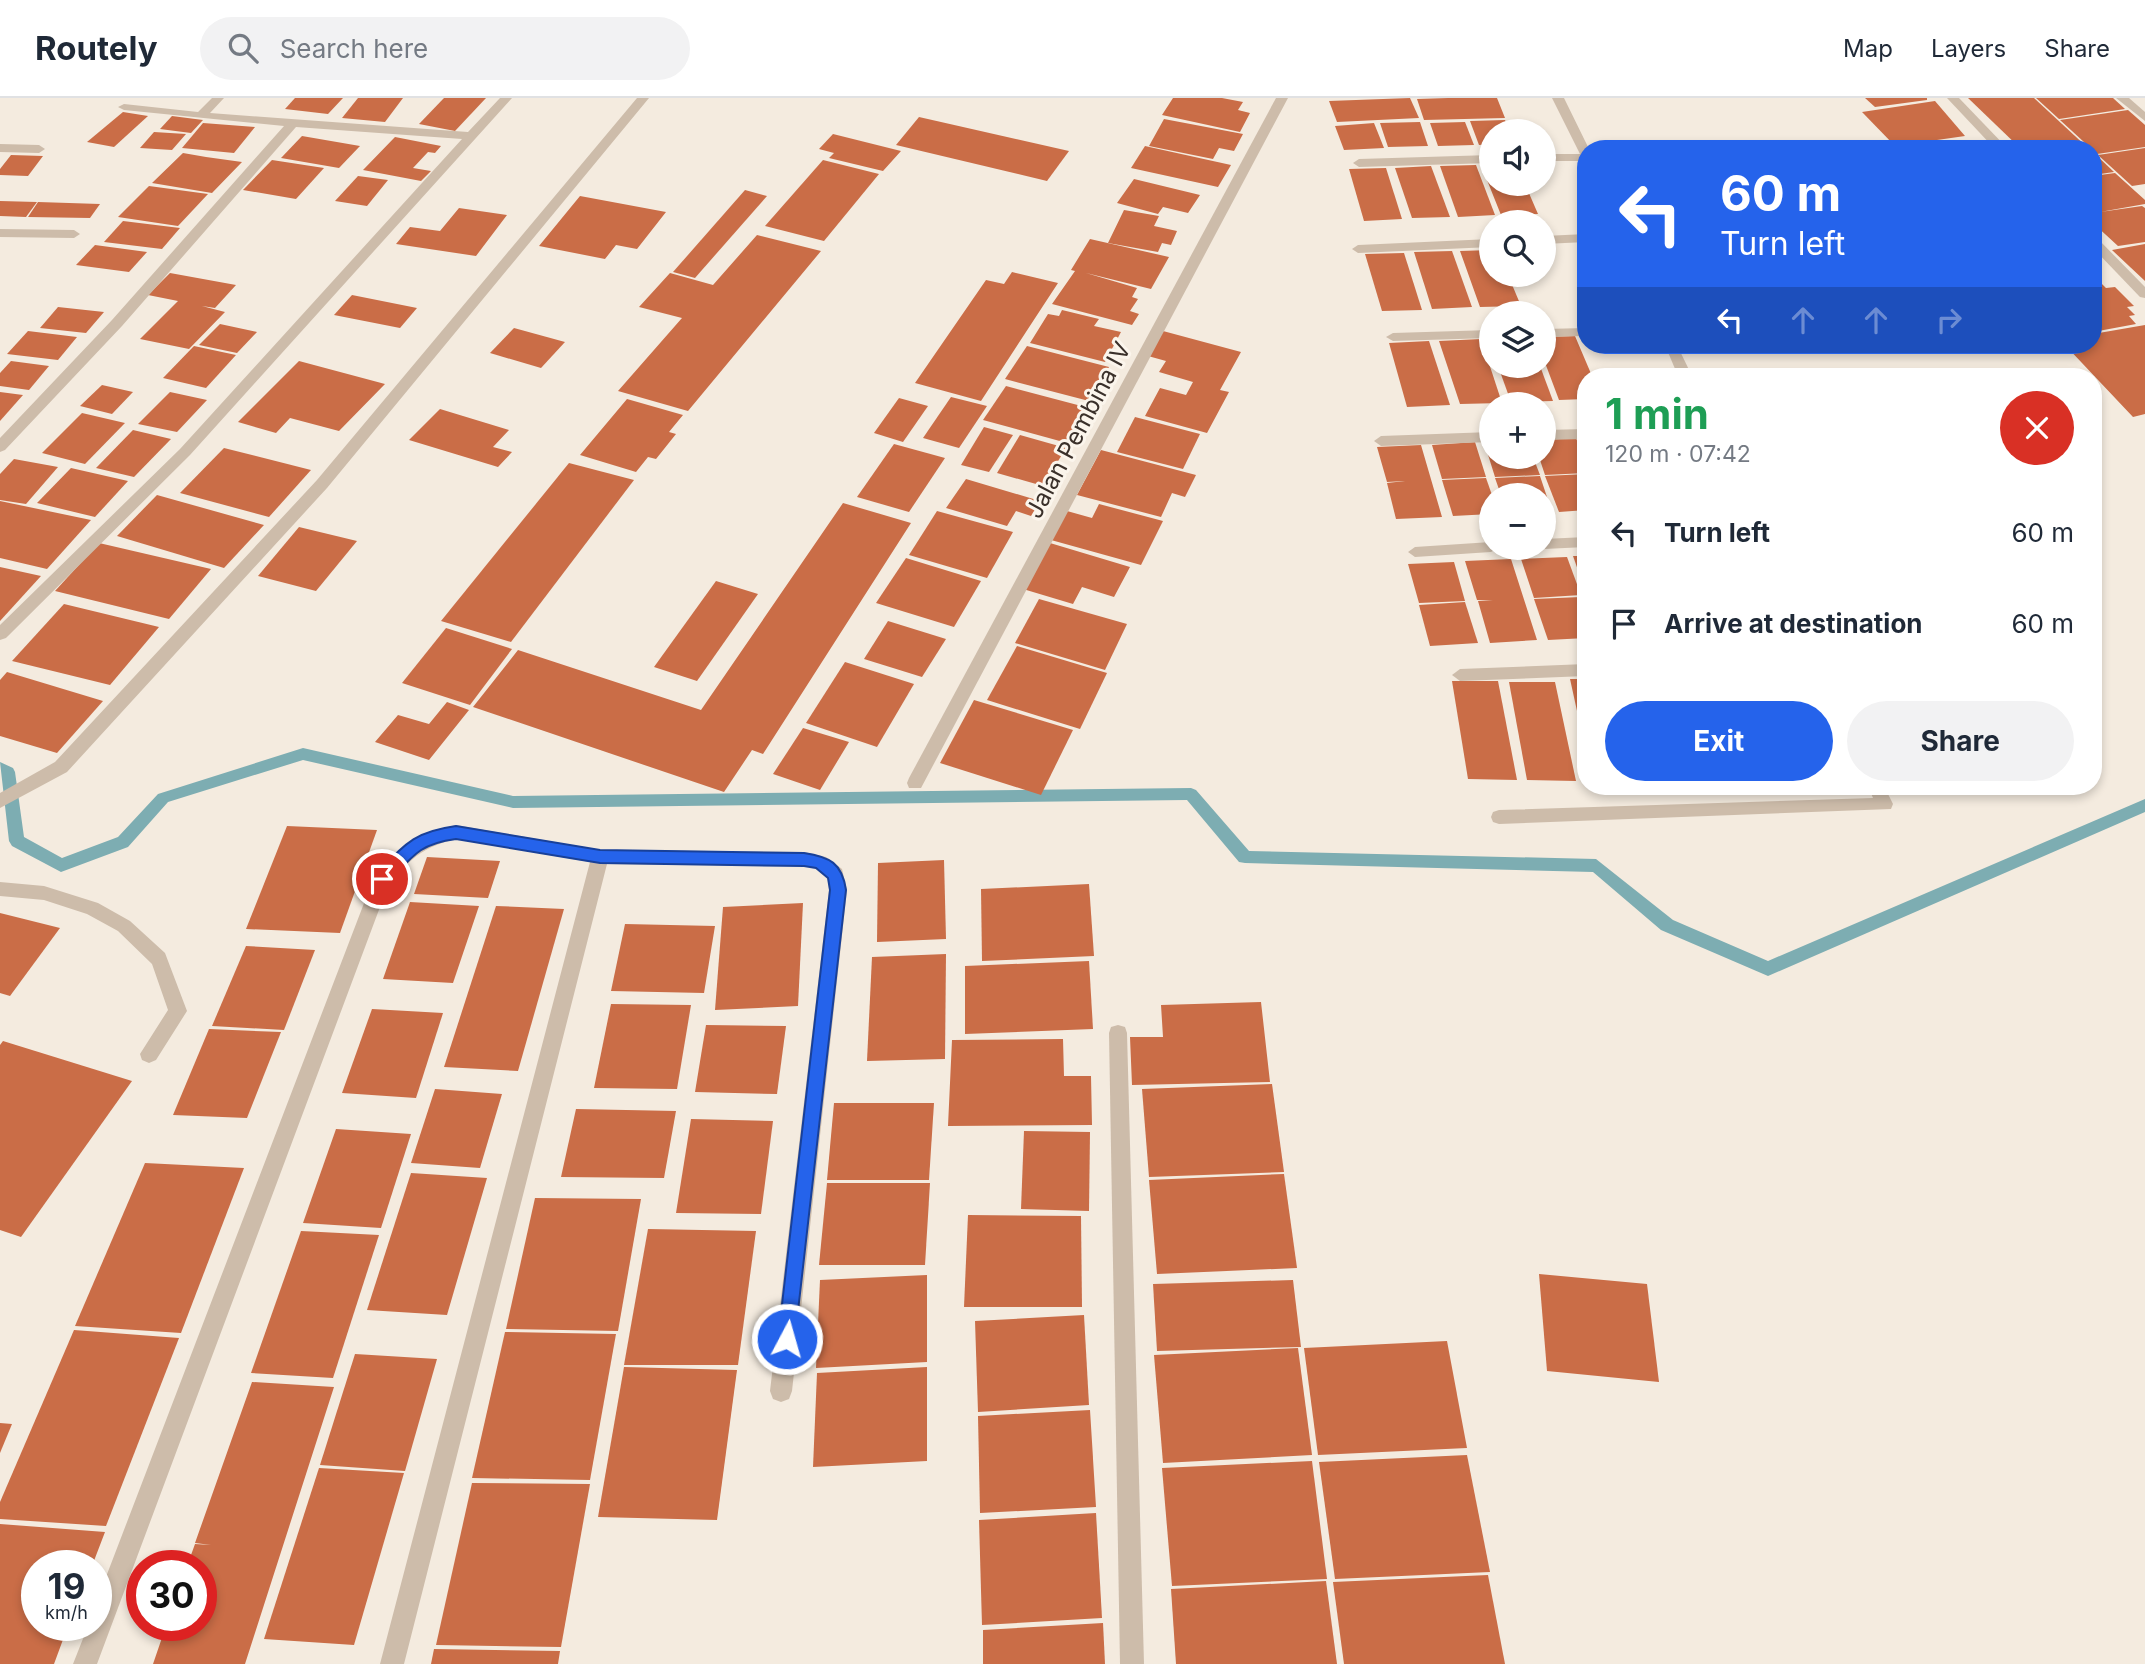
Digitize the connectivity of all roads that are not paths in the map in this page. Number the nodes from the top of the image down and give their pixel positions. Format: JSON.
{"nodes":[{"id":1,"x":218,"y":98,"type":"edge"},
{"id":2,"x":506,"y":98,"type":"edge"},
{"id":3,"x":643,"y":98,"type":"edge"},
{"id":4,"x":1282,"y":98,"type":"edge"},
{"id":5,"x":1558,"y":98,"type":"edge"},
{"id":6,"x":1953,"y":98,"type":"edge"},
{"id":7,"x":2122,"y":98,"type":"edge"},
{"id":8,"x":124,"y":107,"type":"dead end"},
{"id":9,"x":201,"y":116,"type":"junction"},
{"id":10,"x":2145,"y":118,"type":"edge"},
{"id":11,"x":293,"y":123,"type":"junction"},
{"id":12,"x":471,"y":136,"type":"junction"},
{"id":13,"x":1579,"y":140,"type":"edge"},
{"id":14,"x":1994,"y":140,"type":"edge"},
{"id":15,"x":0,"y":148,"type":"edge"},
{"id":16,"x":39,"y":149,"type":"dead end"},
{"id":17,"x":1577,"y":156,"type":"edge"},
{"id":18,"x":1556,"y":157,"type":"edge"},
{"id":19,"x":1479,"y":159,"type":"edge"},
{"id":20,"x":1359,"y":163,"type":"dead end"},
{"id":21,"x":0,"y":233,"type":"edge"},
{"id":22,"x":74,"y":234,"type":"dead end"},
{"id":23,"x":1577,"y":238,"type":"edge"},
{"id":24,"x":1556,"y":239,"type":"edge"},
{"id":25,"x":1479,"y":244,"type":"edge"},
{"id":26,"x":1358,"y":249,"type":"dead end"},
{"id":27,"x":2102,"y":250,"type":"edge"},
{"id":28,"x":2145,"y":294,"type":"edge"},
{"id":29,"x":1577,"y":332,"type":"edge"},
{"id":30,"x":1556,"y":333,"type":"edge"},
{"id":31,"x":1479,"y":334,"type":"edge"},
{"id":32,"x":1393,"y":337,"type":"dead end"},
{"id":33,"x":1577,"y":434,"type":"edge"},
{"id":34,"x":1556,"y":435,"type":"edge"},
{"id":35,"x":1479,"y":437,"type":"edge"},
{"id":36,"x":1381,"y":441,"type":"dead end"},
{"id":37,"x":0,"y":447,"type":"edge"},
{"id":38,"x":1577,"y":542,"type":"edge"},
{"id":39,"x":1556,"y":543,"type":"edge"},
{"id":40,"x":1479,"y":548,"type":"edge"},
{"id":41,"x":1415,"y":552,"type":"dead end"},
{"id":42,"x":0,"y":634,"type":"edge"},
{"id":43,"x":1577,"y":670,"type":"edge"},
{"id":44,"x":1460,"y":675,"type":"dead end"},
{"id":45,"x":915,"y":783,"type":"dead end"},
{"id":46,"x":1880,"y":795,"type":"edge"},
{"id":47,"x":0,"y":801,"type":"edge"},
{"id":48,"x":1499,"y":817,"type":"dead end"},
{"id":49,"x":600,"y":857,"type":"junction"},
{"id":50,"x":0,"y":889,"type":"edge"},
{"id":51,"x":1118,"y":1033,"type":"dead end"},
{"id":52,"x":149,"y":1054,"type":"dead end"},
{"id":53,"x":781,"y":1391,"type":"dead end"},
{"id":54,"x":85,"y":1664,"type":"edge"},
{"id":55,"x":392,"y":1664,"type":"edge"},
{"id":56,"x":1132,"y":1664,"type":"edge"}],
"edges":[{"from":1,"to":9,"type":"street"},
{"from":2,"to":12,"type":"street"},
{"from":3,"to":47,"type":"street"},
{"from":4,"to":45,"type":"street","name":"Jalan Pembina IV"},
{"from":5,"to":13,"type":"street"},
{"from":6,"to":14,"type":"street"},
{"from":7,"to":10,"type":"street"},
{"from":8,"to":9,"type":"street"},
{"from":9,"to":11,"type":"street"},
{"from":11,"to":12,"type":"street"},
{"from":11,"to":37,"type":"street"},
{"from":12,"to":42,"type":"street"},
{"from":15,"to":16,"type":"street"},
{"from":17,"to":18,"type":"street"},
{"from":19,"to":20,"type":"street"},
{"from":21,"to":22,"type":"street"},
{"from":23,"to":24,"type":"street"},
{"from":25,"to":26,"type":"street"},
{"from":27,"to":28,"type":"street"},
{"from":29,"to":30,"type":"street"},
{"from":31,"to":32,"type":"street"},
{"from":33,"to":34,"type":"street"},
{"from":35,"to":36,"type":"street"},
{"from":38,"to":39,"type":"street"},
{"from":40,"to":41,"type":"street"},
{"from":43,"to":44,"type":"street"},
{"from":46,"to":48,"type":"street"},
{"from":49,"to":53,"type":"street"},
{"from":49,"to":54,"type":"street"},
{"from":49,"to":55,"type":"street"},
{"from":50,"to":52,"type":"street"},
{"from":51,"to":56,"type":"street"}]}
